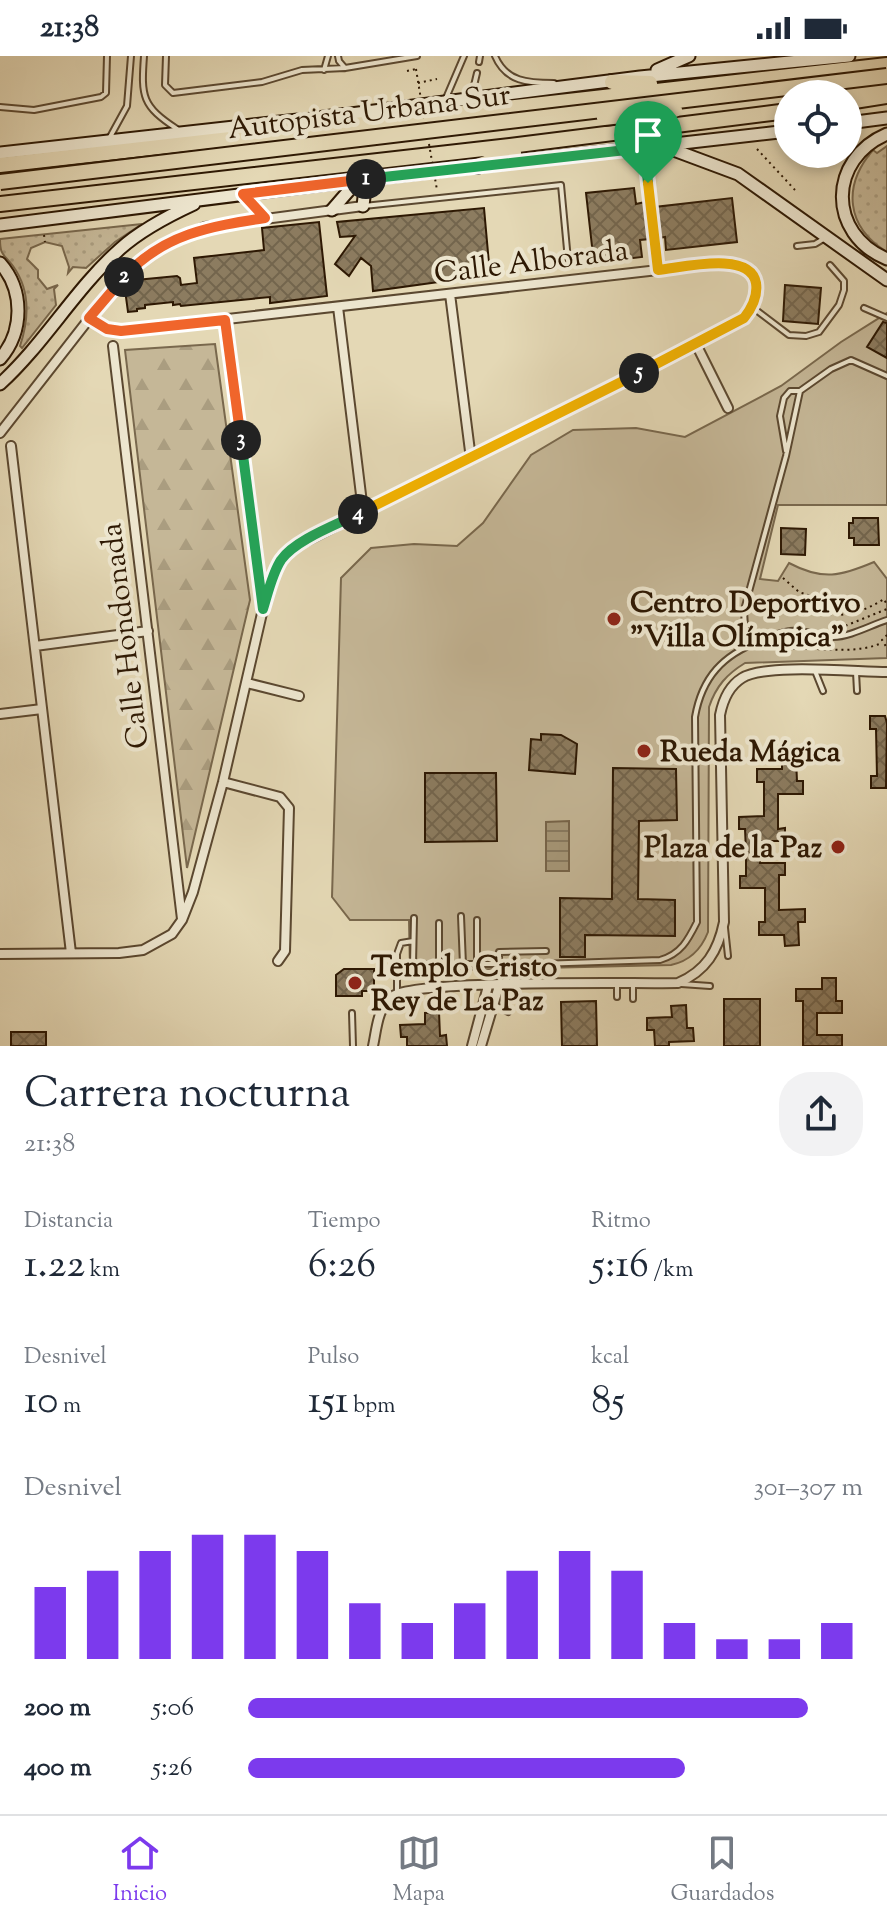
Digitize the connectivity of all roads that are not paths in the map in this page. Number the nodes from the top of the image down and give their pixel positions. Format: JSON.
{"nodes":[{"id":1,"x":107,"y":56,"type":"edge"},
{"id":2,"x":131,"y":56,"type":"edge"},
{"id":3,"x":144,"y":56,"type":"edge"},
{"id":4,"x":166,"y":56,"type":"edge"},
{"id":5,"x":328,"y":56,"type":"edge"},
{"id":6,"x":338,"y":56,"type":"edge"},
{"id":7,"x":417,"y":56,"type":"edge"},
{"id":8,"x":464,"y":56,"type":"edge"},
{"id":9,"x":495,"y":56,"type":"edge"},
{"id":10,"x":689,"y":56,"type":"edge"},
{"id":11,"x":849,"y":56,"type":"edge"},
{"id":12,"x":887,"y":65,"type":"edge"},
{"id":13,"x":345,"y":68,"type":"junction"},
{"id":14,"x":324,"y":70,"type":"junction"},
{"id":15,"x":477,"y":73,"type":"dead end"},
{"id":16,"x":798,"y":74,"type":"junction"},
{"id":17,"x":887,"y":76,"type":"edge"},
{"id":18,"x":640,"y":77,"type":"junction"},
{"id":19,"x":612,"y":82,"type":"junction"},
{"id":20,"x":887,"y":85,"type":"edge"},
{"id":21,"x":862,"y":88,"type":"edge"},
{"id":22,"x":887,"y":96,"type":"edge"},
{"id":23,"x":774,"y":98,"type":"edge"},
{"id":24,"x":471,"y":99,"type":"junction"},
{"id":25,"x":862,"y":100,"type":"edge"},
{"id":26,"x":443,"y":103,"type":"junction"},
{"id":27,"x":0,"y":107,"type":"edge"},
{"id":28,"x":774,"y":113,"type":"edge"},
{"id":29,"x":341,"y":116,"type":"junction"},
{"id":30,"x":887,"y":118,"type":"edge"},
{"id":31,"x":862,"y":121,"type":"edge"},
{"id":32,"x":182,"y":133,"type":"junction"},
{"id":33,"x":774,"y":133,"type":"edge"},
{"id":34,"x":887,"y":134,"type":"edge"},
{"id":35,"x":582,"y":137,"type":"junction"},
{"id":36,"x":107,"y":141,"type":"junction"},
{"id":37,"x":663,"y":146,"type":"junction"},
{"id":38,"x":644,"y":148,"type":"junction"},
{"id":39,"x":141,"y":149,"type":"junction"},
{"id":40,"x":2,"y":154,"type":"edge"},
{"id":41,"x":477,"y":166,"type":"junction"},
{"id":42,"x":362,"y":179,"type":"junction"},
{"id":43,"x":0,"y":182,"type":"edge"},
{"id":44,"x":0,"y":192,"type":"edge"},
{"id":45,"x":243,"y":194,"type":"junction"},
{"id":46,"x":202,"y":200,"type":"junction"},
{"id":47,"x":0,"y":204,"type":"edge"},
{"id":48,"x":363,"y":206,"type":"junction"},
{"id":49,"x":332,"y":210,"type":"junction"},
{"id":50,"x":265,"y":218,"type":"junction"},
{"id":51,"x":0,"y":225,"type":"edge"},
{"id":52,"x":827,"y":237,"type":"junction"},
{"id":53,"x":797,"y":246,"type":"dead end"},
{"id":54,"x":887,"y":259,"type":"edge"},
{"id":55,"x":568,"y":260,"type":"dead end"},
{"id":56,"x":0,"y":263,"type":"edge"},
{"id":57,"x":830,"y":265,"type":"dead end"},
{"id":58,"x":658,"y":270,"type":"junction"},
{"id":59,"x":887,"y":280,"type":"edge"},
{"id":60,"x":450,"y":294,"type":"junction"},
{"id":61,"x":338,"y":307,"type":"junction"},
{"id":62,"x":752,"y":307,"type":"junction"},
{"id":63,"x":864,"y":308,"type":"dead end"},
{"id":64,"x":89,"y":318,"type":"junction"},
{"id":65,"x":887,"y":318,"type":"edge"},
{"id":66,"x":225,"y":320,"type":"junction"},
{"id":67,"x":696,"y":344,"type":"junction"},
{"id":68,"x":113,"y":346,"type":"dead end"},
{"id":69,"x":0,"y":359,"type":"edge"},
{"id":70,"x":887,"y":376,"type":"edge"},
{"id":71,"x":0,"y":384,"type":"edge"},
{"id":72,"x":800,"y":391,"type":"junction"},
{"id":73,"x":728,"y":408,"type":"dead end"},
{"id":74,"x":0,"y":433,"type":"edge"},
{"id":75,"x":11,"y":446,"type":"dead end"},
{"id":76,"x":786,"y":456,"type":"junction"},
{"id":77,"x":471,"y":459,"type":"junction"},
{"id":78,"x":363,"y":511,"type":"junction"},
{"id":79,"x":263,"y":609,"type":"junction"},
{"id":80,"x":887,"y":620,"type":"edge"},
{"id":81,"x":148,"y":631,"type":"junction"},
{"id":82,"x":35,"y":646,"type":"junction"},
{"id":83,"x":746,"y":646,"type":"junction"},
{"id":84,"x":815,"y":671,"type":"junction"},
{"id":85,"x":856,"y":672,"type":"junction"},
{"id":86,"x":887,"y":672,"type":"edge"},
{"id":87,"x":247,"y":683,"type":"junction"},
{"id":88,"x":823,"y":691,"type":"dead end"},
{"id":89,"x":857,"y":691,"type":"dead end"},
{"id":90,"x":299,"y":696,"type":"dead end"},
{"id":91,"x":42,"y":709,"type":"junction"},
{"id":92,"x":0,"y":714,"type":"edge"},
{"id":93,"x":223,"y":782,"type":"junction"},
{"id":94,"x":461,"y":916,"type":"dead end"},
{"id":95,"x":414,"y":918,"type":"dead end"},
{"id":96,"x":182,"y":920,"type":"junction"},
{"id":97,"x":477,"y":920,"type":"dead end"},
{"id":98,"x":724,"y":922,"type":"junction"},
{"id":99,"x":439,"y":923,"type":"dead end"},
{"id":100,"x":413,"y":941,"type":"junction"},
{"id":101,"x":546,"y":951,"type":"dead end"},
{"id":102,"x":71,"y":953,"type":"junction"},
{"id":103,"x":0,"y":954,"type":"edge"},
{"id":104,"x":728,"y":956,"type":"dead end"},
{"id":105,"x":278,"y":961,"type":"dead end"},
{"id":106,"x":499,"y":964,"type":"junction"},
{"id":107,"x":439,"y":965,"type":"junction"},
{"id":108,"x":463,"y":965,"type":"junction"},
{"id":109,"x":477,"y":965,"type":"junction"},
{"id":110,"x":678,"y":983,"type":"junction"},
{"id":111,"x":617,"y":984,"type":"junction"},
{"id":112,"x":633,"y":984,"type":"junction"},
{"id":113,"x":488,"y":986,"type":"junction"},
{"id":114,"x":499,"y":986,"type":"junction"},
{"id":115,"x":710,"y":986,"type":"dead end"},
{"id":116,"x":397,"y":994,"type":"junction"},
{"id":117,"x":617,"y":997,"type":"dead end"},
{"id":118,"x":633,"y":999,"type":"dead end"},
{"id":119,"x":493,"y":1004,"type":"junction"},
{"id":120,"x":508,"y":1012,"type":"dead end"},
{"id":121,"x":352,"y":1013,"type":"dead end"},
{"id":122,"x":353,"y":1046,"type":"edge"},
{"id":123,"x":373,"y":1046,"type":"edge"},
{"id":124,"x":472,"y":1046,"type":"edge"},
{"id":125,"x":481,"y":1046,"type":"edge"}],
"edges":[{"from":1,"to":27,"type":"lane"},
{"from":2,"to":36,"type":"lane"},
{"from":3,"to":32,"type":"lane"},
{"from":4,"to":14,"type":"lane"},
{"from":5,"to":14,"type":"lane"},
{"from":6,"to":13,"type":"lane"},
{"from":7,"to":13,"type":"lane"},
{"from":8,"to":26,"type":"lane"},
{"from":9,"to":19,"type":"lane"},
{"from":10,"to":18,"type":"main road"},
{"from":11,"to":18,"type":"main road"},
{"from":12,"to":16,"type":"highway"},
{"from":13,"to":14,"type":"lane"},
{"from":15,"to":24,"type":"lane"},
{"from":16,"to":19,"type":"highway"},
{"from":16,"to":39,"type":"highway"},
{"from":17,"to":43,"type":"highway","name":"Autopista Urbana Sur","bridge":true},
{"from":18,"to":19,"type":"main road"},
{"from":19,"to":24,"type":"main road"},
{"from":20,"to":21,"type":"highway"},
{"from":22,"to":25,"type":"highway"},
{"from":23,"to":44,"type":"highway","name":"Autopista Urbana Sur","bridge":true},
{"from":24,"to":26,"type":"main road"},
{"from":26,"to":29,"type":"main road"},
{"from":28,"to":35,"type":"highway"},
{"from":29,"to":32,"type":"main road"},
{"from":29,"to":39,"type":"highway"},
{"from":30,"to":31,"type":"main road"},
{"from":32,"to":36,"type":"main road"},
{"from":33,"to":37,"type":"main road"},
{"from":34,"to":54,"type":"main road"},
{"from":35,"to":41,"type":"highway"},
{"from":35,"to":47,"type":"highway"},
{"from":36,"to":40,"type":"main road"},
{"from":37,"to":38,"type":"main road"},
{"from":37,"to":52,"type":"main road"},
{"from":38,"to":41,"type":"main road"},
{"from":38,"to":58,"type":"lane"},
{"from":39,"to":40,"type":"highway"},
{"from":41,"to":42,"type":"main road"},
{"from":42,"to":45,"type":"main road"},
{"from":42,"to":48,"type":"main road"},
{"from":42,"to":49,"type":"main road"},
{"from":45,"to":46,"type":"main road"},
{"from":45,"to":50,"type":"main road"},
{"from":46,"to":51,"type":"main road"},
{"from":46,"to":71,"type":"main road"},
{"from":48,"to":49,"type":"street"},
{"from":48,"to":55,"type":"lane"},
{"from":49,"to":50,"type":"street"},
{"from":50,"to":64,"type":"street"},
{"from":52,"to":53,"type":"lane"},
{"from":52,"to":59,"type":"main road"},
{"from":56,"to":69,"type":"main road"},
{"from":57,"to":62,"type":"lane"},
{"from":58,"to":60,"type":"street","name":"Calle Alborada"},
{"from":58,"to":62,"type":"street","name":"Calle Alborada"},
{"from":60,"to":61,"type":"street","name":"Calle Alborada"},
{"from":60,"to":77,"type":"street"},
{"from":61,"to":66,"type":"street","name":"Calle Alborada"},
{"from":61,"to":78,"type":"street"},
{"from":62,"to":67,"type":"street"},
{"from":63,"to":65,"type":"lane"},
{"from":64,"to":66,"type":"street","name":"Calle Alborada"},
{"from":64,"to":74,"type":"street"},
{"from":66,"to":79,"type":"street"},
{"from":67,"to":73,"type":"street"},
{"from":67,"to":77,"type":"street"},
{"from":68,"to":81,"type":"street","name":"Calle Hondonada"},
{"from":70,"to":72,"type":"lane"},
{"from":72,"to":76,"type":"lane"},
{"from":72,"to":76,"type":"lane"},
{"from":75,"to":82,"type":"street"},
{"from":76,"to":83,"type":"lane"},
{"from":77,"to":78,"type":"street"},
{"from":78,"to":79,"type":"street"},
{"from":79,"to":87,"type":"street"},
{"from":80,"to":83,"type":"lane"},
{"from":81,"to":82,"type":"street"},
{"from":81,"to":96,"type":"street","name":"Calle Hondonada"},
{"from":82,"to":91,"type":"street"},
{"from":83,"to":106,"type":"lane"},
{"from":84,"to":85,"type":"street"},
{"from":84,"to":88,"type":"lane"},
{"from":84,"to":98,"type":"street"},
{"from":85,"to":86,"type":"street"},
{"from":85,"to":89,"type":"lane"},
{"from":87,"to":90,"type":"street"},
{"from":87,"to":93,"type":"street"},
{"from":91,"to":92,"type":"street"},
{"from":91,"to":102,"type":"street"},
{"from":93,"to":96,"type":"street"},
{"from":93,"to":105,"type":"street"},
{"from":94,"to":108,"type":"lane"},
{"from":95,"to":100,"type":"lane"},
{"from":96,"to":102,"type":"street"},
{"from":97,"to":109,"type":"lane"},
{"from":98,"to":104,"type":"lane"},
{"from":98,"to":110,"type":"street"},
{"from":99,"to":107,"type":"lane"},
{"from":100,"to":107,"type":"lane"},
{"from":100,"to":116,"type":"lane"},
{"from":101,"to":106,"type":"lane"},
{"from":102,"to":103,"type":"street"},
{"from":106,"to":109,"type":"lane"},
{"from":107,"to":108,"type":"lane"},
{"from":108,"to":109,"type":"lane"},
{"from":110,"to":112,"type":"street"},
{"from":110,"to":115,"type":"lane"},
{"from":111,"to":112,"type":"street"},
{"from":111,"to":114,"type":"street"},
{"from":111,"to":117,"type":"lane"},
{"from":112,"to":118,"type":"lane"},
{"from":113,"to":114,"type":"street"},
{"from":113,"to":116,"type":"street"},
{"from":113,"to":124,"type":"street"},
{"from":114,"to":119,"type":"street"},
{"from":116,"to":123,"type":"street"},
{"from":119,"to":120,"type":"lane"},
{"from":119,"to":125,"type":"street"},
{"from":121,"to":122,"type":"lane"}]}
